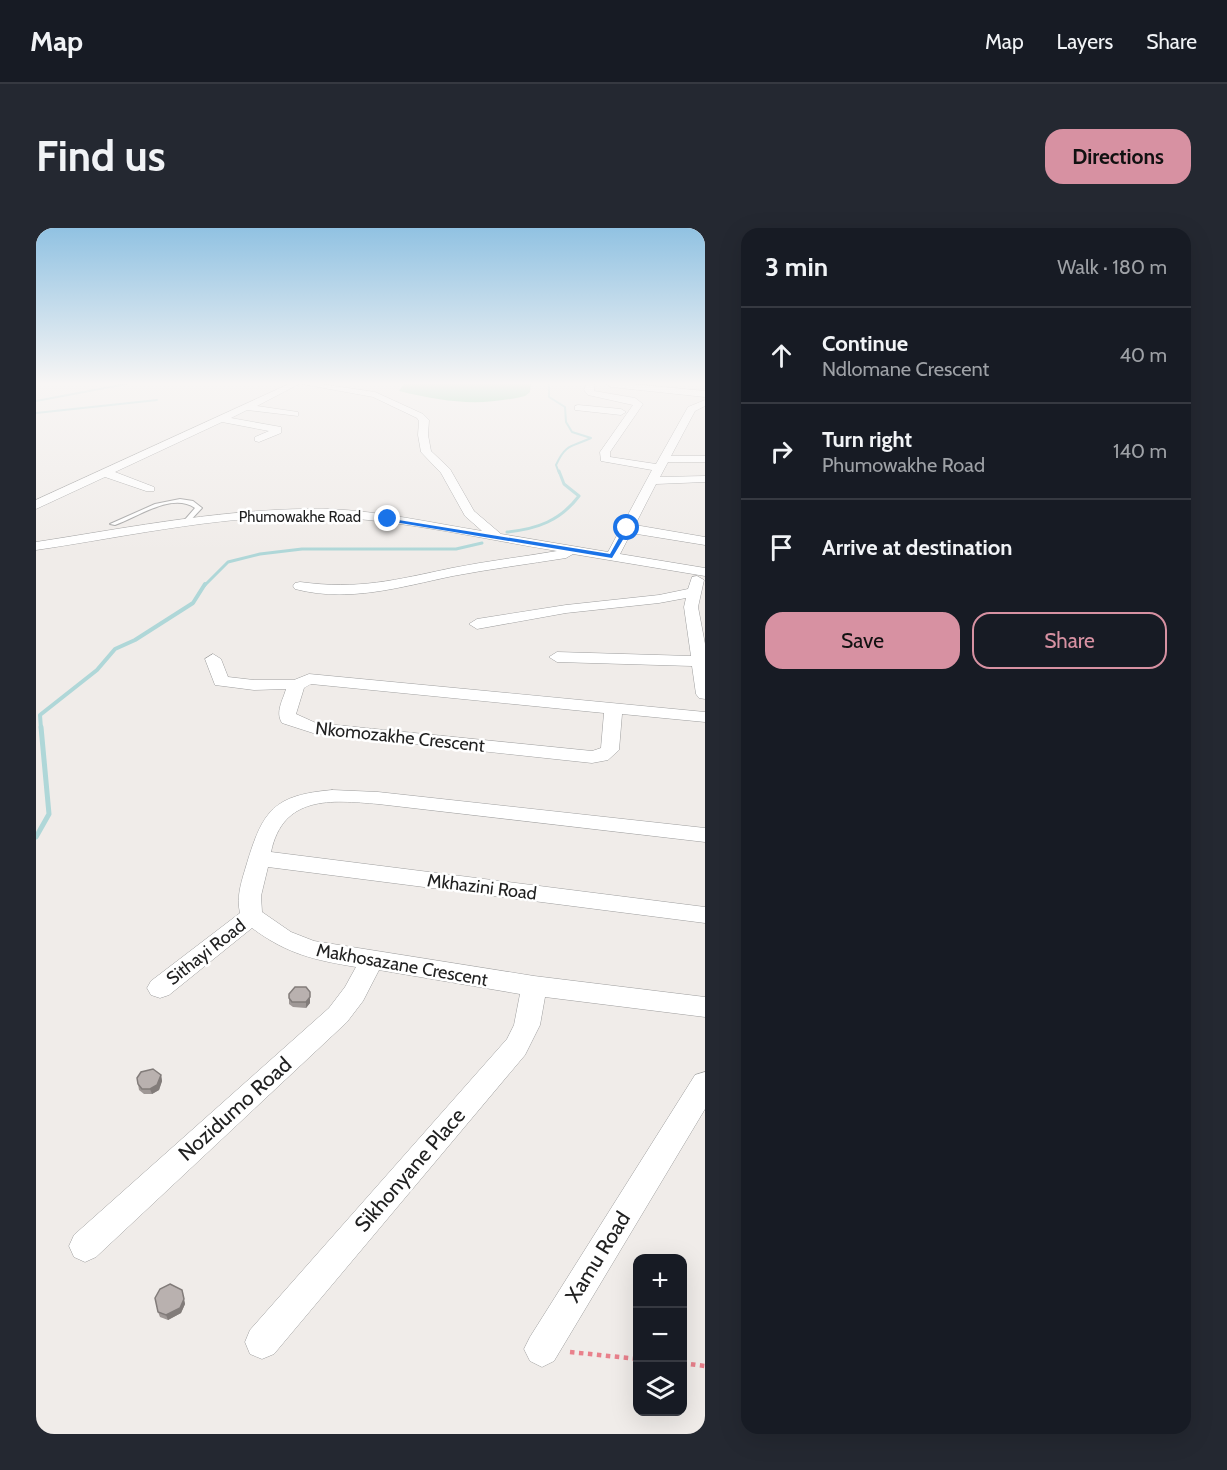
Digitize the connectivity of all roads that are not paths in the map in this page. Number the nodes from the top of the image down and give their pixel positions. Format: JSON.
{"nodes":[{"id":1,"x":174,"y":440,"type":"edge"},
{"id":2,"x":424,"y":440,"type":"edge"},
{"id":3,"x":613,"y":440,"type":"edge"},
{"id":4,"x":677,"y":440,"type":"edge"},
{"id":5,"x":705,"y":459,"type":"edge"},
{"id":6,"x":663,"y":464,"type":"junction"},
{"id":7,"x":104,"y":473,"type":"junction"},
{"id":8,"x":705,"y":479,"type":"edge"},
{"id":9,"x":654,"y":481,"type":"junction"},
{"id":10,"x":150,"y":489,"type":"dead end"},
{"id":11,"x":36,"y":505,"type":"edge"},
{"id":12,"x":185,"y":523,"type":"junction"},
{"id":13,"x":705,"y":523,"type":"edge"},
{"id":14,"x":113,"y":524,"type":"dead end"},
{"id":15,"x":627,"y":528,"type":"junction"},
{"id":16,"x":496,"y":537,"type":"junction"},
{"id":17,"x":702,"y":541,"type":"edge"},
{"id":18,"x":36,"y":546,"type":"edge"},
{"id":19,"x":580,"y":551,"type":"junction"},
{"id":20,"x":612,"y":556,"type":"junction"},
{"id":21,"x":702,"y":572,"type":"edge"},
{"id":22,"x":300,"y":586,"type":"dead end"},
{"id":23,"x":697,"y":603,"type":"edge"},
{"id":24,"x":477,"y":624,"type":"dead end"},
{"id":25,"x":557,"y":657,"type":"dead end"},
{"id":26,"x":213,"y":659,"type":"dead end"},
{"id":27,"x":699,"y":661,"type":"junction"},
{"id":28,"x":296,"y":685,"type":"junction"},
{"id":29,"x":705,"y":694,"type":"edge"},
{"id":30,"x":613,"y":709,"type":"junction"},
{"id":31,"x":705,"y":717,"type":"edge"},
{"id":32,"x":705,"y":835,"type":"edge"},
{"id":33,"x":259,"y":858,"type":"junction"},
{"id":34,"x":705,"y":915,"type":"edge"},
{"id":35,"x":252,"y":916,"type":"junction"},
{"id":36,"x":371,"y":961,"type":"junction"},
{"id":37,"x":534,"y":986,"type":"junction"},
{"id":38,"x":160,"y":988,"type":"dead end"},
{"id":39,"x":705,"y":1007,"type":"edge"},
{"id":40,"x":705,"y":1084,"type":"edge"},
{"id":41,"x":85,"y":1246,"type":"dead end"},
{"id":42,"x":261,"y":1342,"type":"dead end"},
{"id":43,"x":542,"y":1349,"type":"road end"}],
"edges":[{"from":1,"to":7,"type":"street"},
{"from":2,"to":16,"type":"street"},
{"from":3,"to":6,"type":"street"},
{"from":4,"to":6,"type":"street"},
{"from":5,"to":6,"type":"street"},
{"from":6,"to":9,"type":"street"},
{"from":7,"to":10,"type":"street"},
{"from":7,"to":11,"type":"street"},
{"from":8,"to":9,"type":"street"},
{"from":9,"to":15,"type":"street"},
{"from":12,"to":14,"type":"lane"},
{"from":12,"to":16,"type":"street","name":"Phumowakhe Road"},
{"from":12,"to":18,"type":"street","name":"Phumowakhe Road"},
{"from":13,"to":17,"type":"street"},
{"from":15,"to":17,"type":"street"},
{"from":15,"to":20,"type":"street"},
{"from":16,"to":19,"type":"street","name":"Phumowakhe Road"},
{"from":19,"to":20,"type":"street","name":"Phumowakhe Road"},
{"from":19,"to":22,"type":"street"},
{"from":20,"to":21,"type":"street","name":"Phumowakhe Road"},
{"from":21,"to":23,"type":"street"},
{"from":23,"to":24,"type":"street"},
{"from":23,"to":27,"type":"street"},
{"from":25,"to":27,"type":"street"},
{"from":26,"to":28,"type":"street"},
{"from":27,"to":29,"type":"street"},
{"from":28,"to":30,"type":"street"},
{"from":28,"to":30,"type":"street","name":"Nkomozakhe Crescent"},
{"from":30,"to":31,"type":"street"},
{"from":32,"to":33,"type":"street"},
{"from":33,"to":34,"type":"street","name":"Mkhazini Road"},
{"from":33,"to":35,"type":"street"},
{"from":35,"to":36,"type":"street","name":"Makhosazane Crescent"},
{"from":35,"to":38,"type":"street","name":"Sithayi Road"},
{"from":36,"to":37,"type":"street","name":"Makhosazane Crescent"},
{"from":36,"to":41,"type":"street","name":"Nozidumo Road"},
{"from":37,"to":39,"type":"street","name":"Makhosazane Crescent"},
{"from":37,"to":42,"type":"street","name":"Sikhonyane Place"},
{"from":40,"to":43,"type":"street","name":"Xamu Road"}]}
